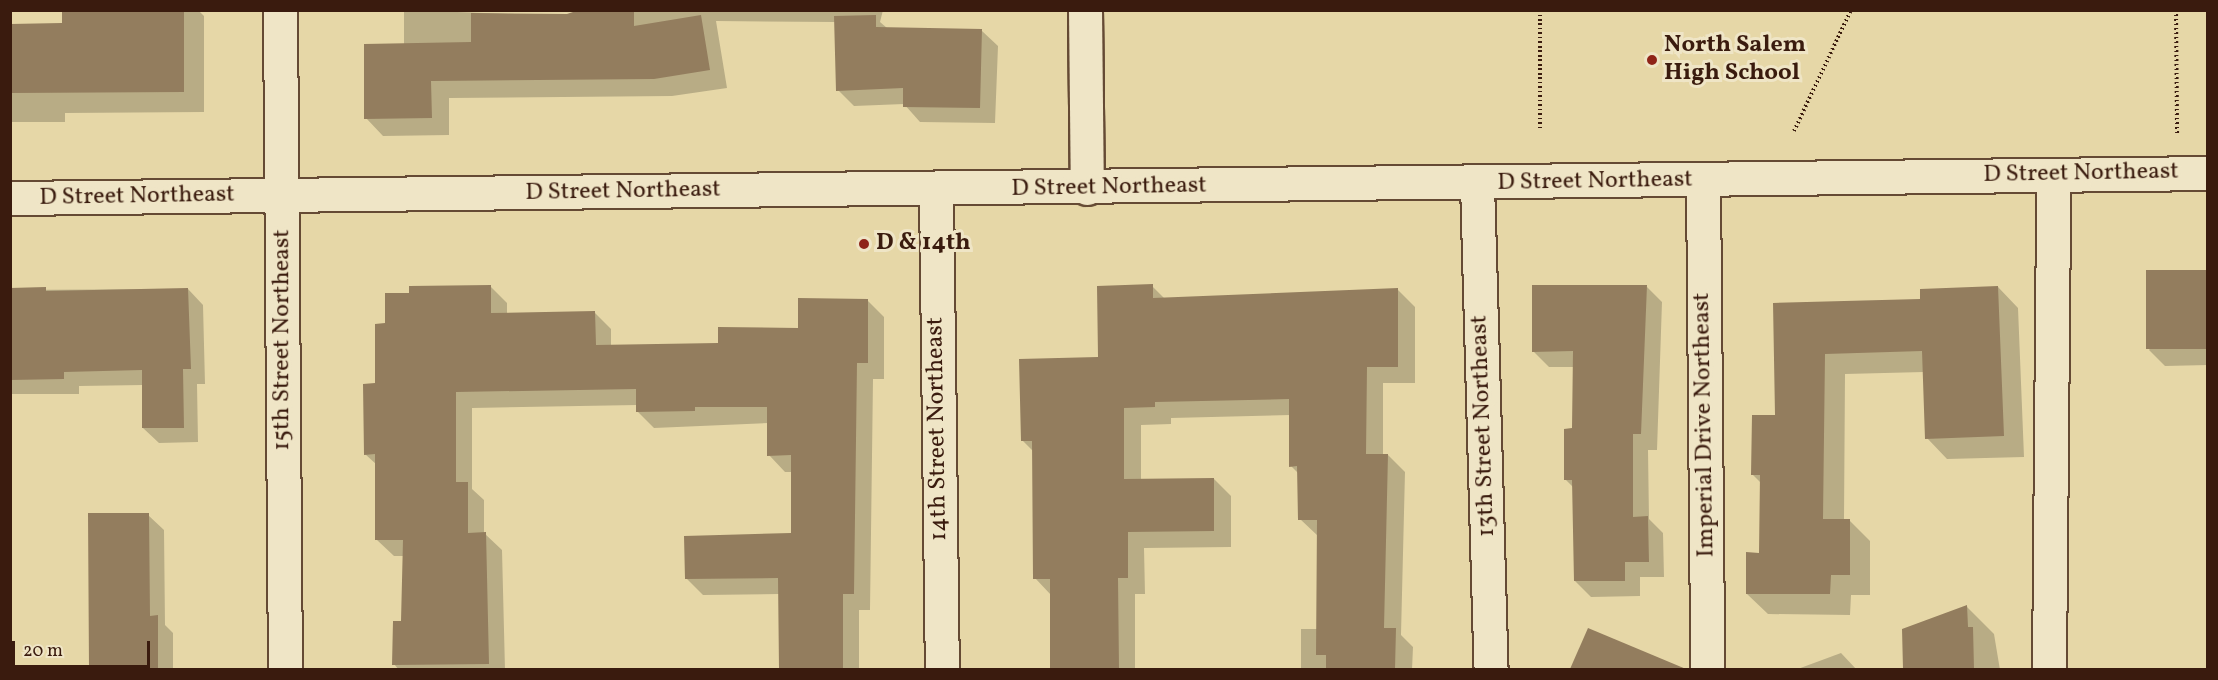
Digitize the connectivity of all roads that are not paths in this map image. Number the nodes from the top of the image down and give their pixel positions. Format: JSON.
{"nodes":[{"id":1,"x":280,"y":10,"type":"edge"},
{"id":2,"x":1085,"y":10,"type":"edge"},
{"id":3,"x":2208,"y":172,"type":"edge"},
{"id":4,"x":2053,"y":175,"type":"junction"},
{"id":5,"x":1702,"y":180,"type":"junction"},
{"id":6,"x":1477,"y":183,"type":"junction"},
{"id":7,"x":1087,"y":188,"type":"junction"},
{"id":8,"x":936,"y":189,"type":"junction"},
{"id":9,"x":282,"y":195,"type":"junction"},
{"id":10,"x":10,"y":198,"type":"edge"},
{"id":11,"x":285,"y":669,"type":"edge"},
{"id":12,"x":942,"y":669,"type":"edge"},
{"id":13,"x":1491,"y":669,"type":"edge"},
{"id":14,"x":1707,"y":669,"type":"edge"},
{"id":15,"x":2049,"y":669,"type":"edge"}],
"edges":[{"from":1,"to":9,"type":"street","name":"15th Street Northeast"},
{"from":2,"to":7,"type":"street"},
{"from":3,"to":4,"type":"street","name":"D Street Northeast"},
{"from":4,"to":5,"type":"street","name":"D Street Northeast"},
{"from":4,"to":15,"type":"street"},
{"from":5,"to":6,"type":"street","name":"D Street Northeast"},
{"from":5,"to":14,"type":"street","name":"Imperial Drive Northeast"},
{"from":6,"to":7,"type":"street","name":"D Street Northeast"},
{"from":6,"to":13,"type":"street","name":"13th Street Northeast"},
{"from":7,"to":8,"type":"street","name":"D Street Northeast"},
{"from":8,"to":9,"type":"street","name":"D Street Northeast"},
{"from":8,"to":12,"type":"street","name":"14th Street Northeast"},
{"from":9,"to":10,"type":"street","name":"D Street Northeast"},
{"from":9,"to":11,"type":"street","name":"15th Street Northeast"}]}
